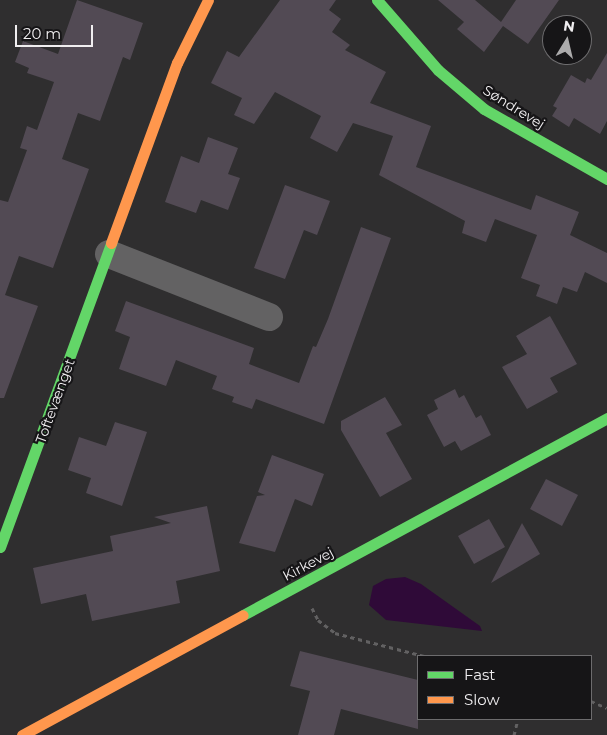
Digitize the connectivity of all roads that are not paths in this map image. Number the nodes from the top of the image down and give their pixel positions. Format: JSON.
{"nodes":[{"id":1,"x":208,"y":0,"type":"edge"},
{"id":2,"x":377,"y":0,"type":"edge"},
{"id":3,"x":607,"y":179,"type":"edge"},
{"id":4,"x":109,"y":254,"type":"junction"},
{"id":5,"x":270,"y":317,"type":"dead end"},
{"id":6,"x":607,"y":418,"type":"edge"},
{"id":7,"x":0,"y":547,"type":"edge"},
{"id":8,"x":22,"y":735,"type":"edge"}],
"edges":[{"from":1,"to":4,"type":"street","name":"Toftevænget"},
{"from":2,"to":3,"type":"street","name":"Søndrevej"},
{"from":4,"to":5,"type":"street"},
{"from":4,"to":7,"type":"street","name":"Toftevænget"},
{"from":6,"to":8,"type":"street","name":"Kirkevej"}]}
